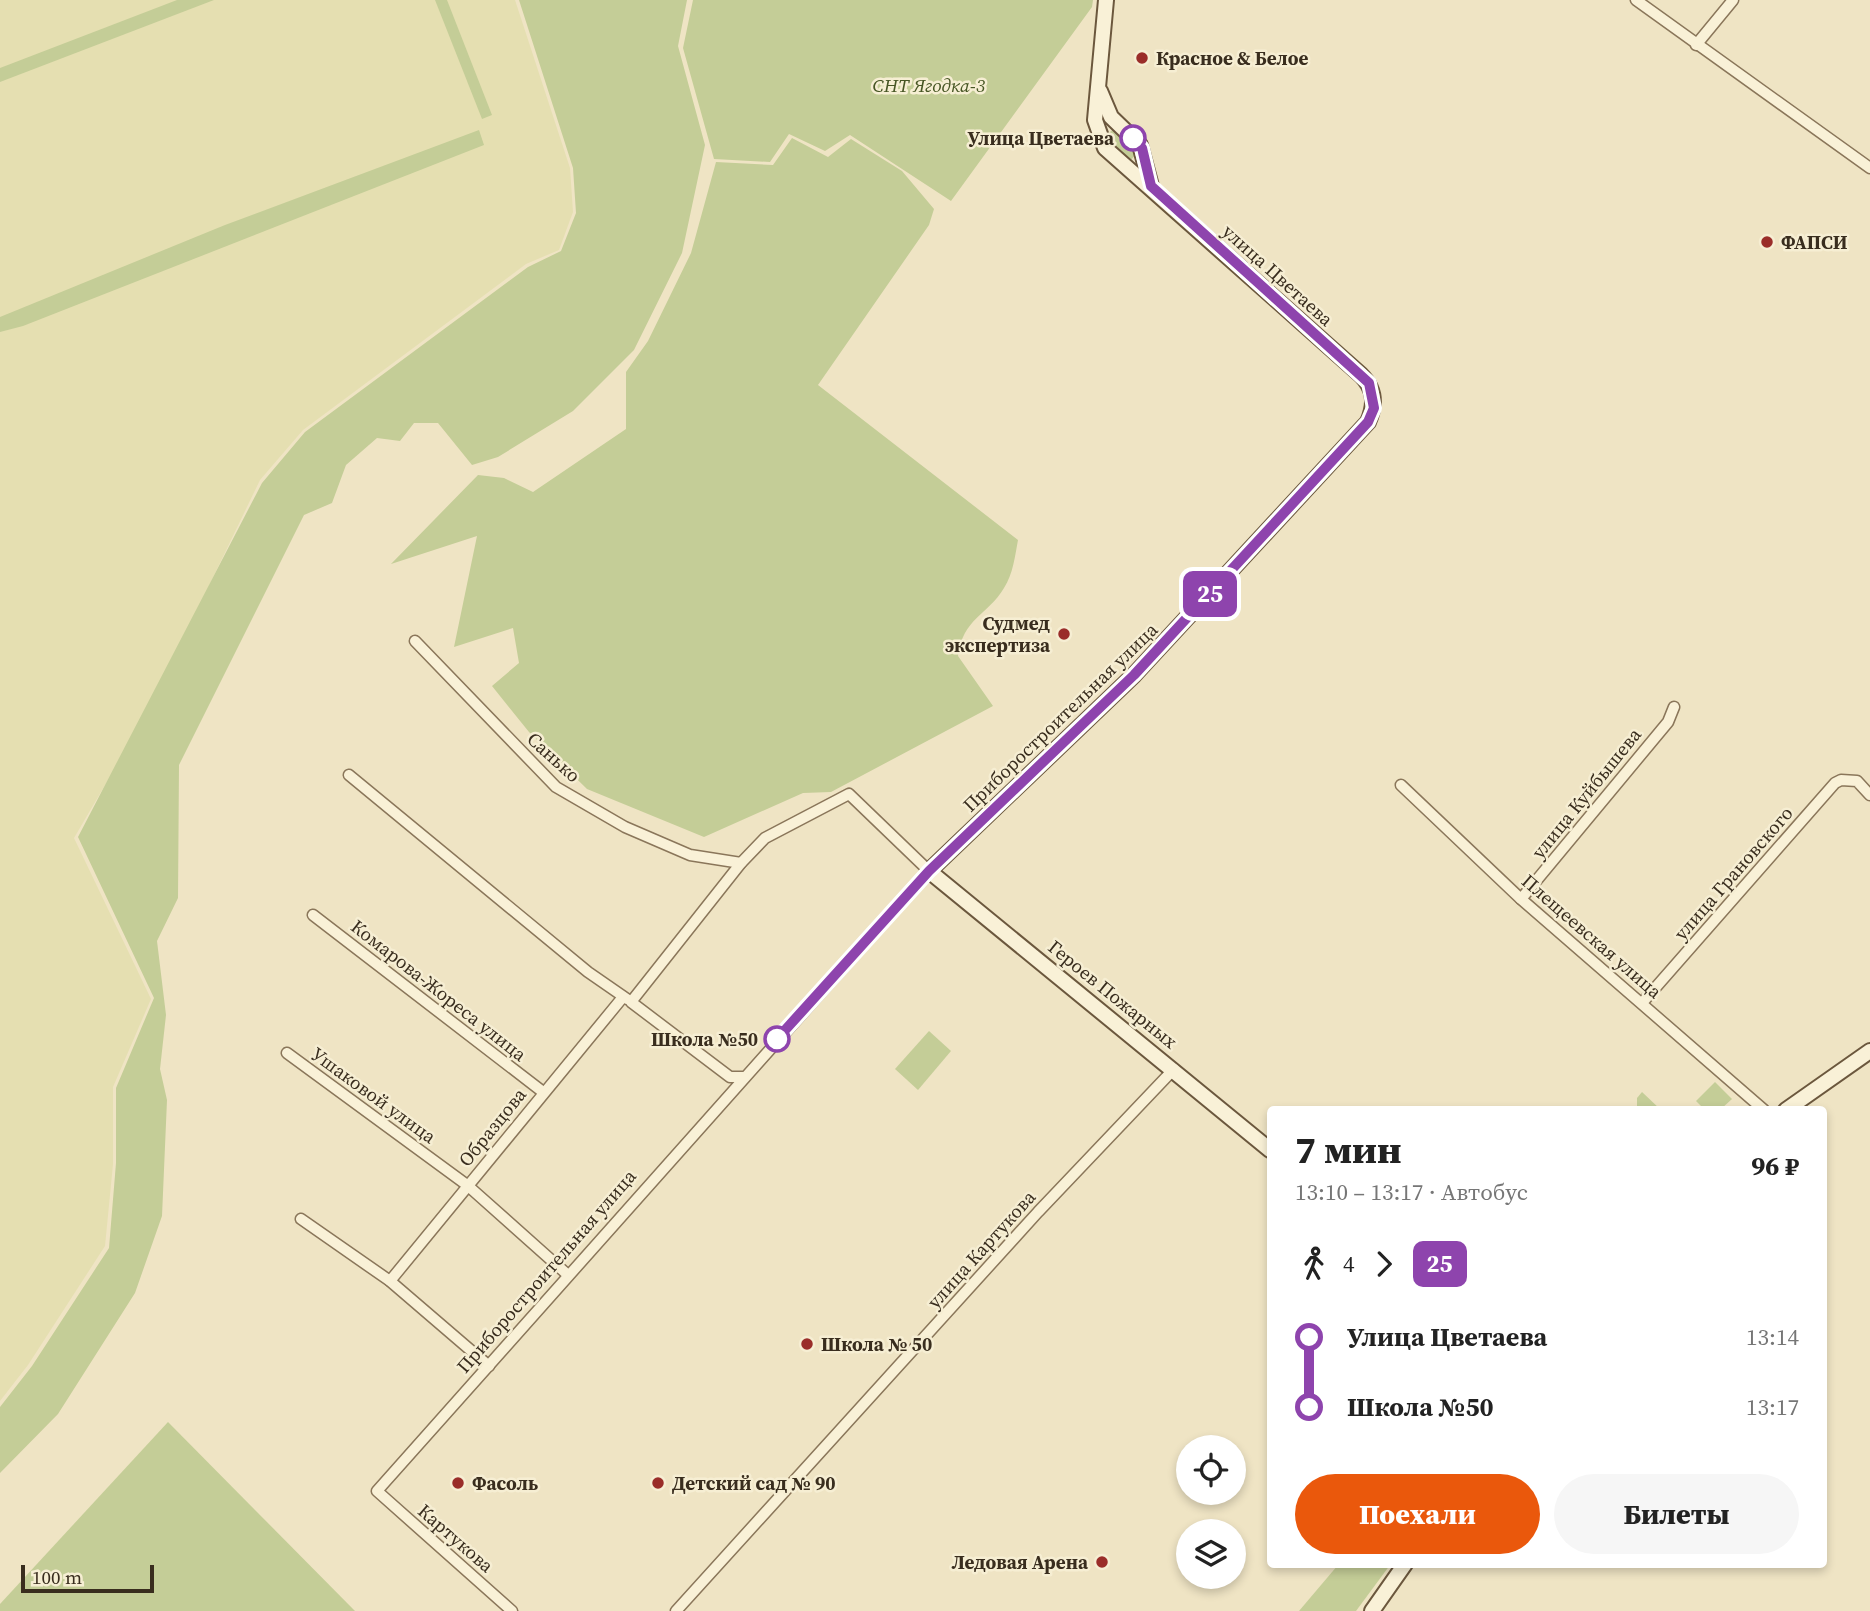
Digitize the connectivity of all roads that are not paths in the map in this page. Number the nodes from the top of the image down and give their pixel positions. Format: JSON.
{"nodes":[{"id":1,"x":1106,"y":0,"type":"edge"},
{"id":2,"x":1636,"y":0,"type":"edge"},
{"id":3,"x":1733,"y":0,"type":"edge"},
{"id":4,"x":1696,"y":44,"type":"junction"},
{"id":5,"x":1099,"y":87,"type":"junction"},
{"id":6,"x":1121,"y":126,"type":"junction"},
{"id":7,"x":1101,"y":140,"type":"junction"},
{"id":8,"x":1143,"y":152,"type":"junction"},
{"id":9,"x":1124,"y":167,"type":"junction"},
{"id":10,"x":1870,"y":168,"type":"edge"},
{"id":11,"x":1151,"y":186,"type":"junction"},
{"id":12,"x":1373,"y":397,"type":"joint"},
{"id":13,"x":415,"y":641,"type":"dead end"},
{"id":14,"x":1674,"y":707,"type":"dead end"},
{"id":15,"x":349,"y":775,"type":"dead end"},
{"id":16,"x":1401,"y":785,"type":"dead end"},
{"id":17,"x":1870,"y":795,"type":"edge"},
{"id":18,"x":741,"y":863,"type":"junction"},
{"id":19,"x":929,"y":871,"type":"junction"},
{"id":20,"x":1521,"y":899,"type":"junction"},
{"id":21,"x":313,"y":915,"type":"dead end"},
{"id":22,"x":627,"y":1000,"type":"junction"},
{"id":23,"x":1642,"y":1003,"type":"junction"},
{"id":24,"x":1870,"y":1051,"type":"edge"},
{"id":25,"x":287,"y":1053,"type":"dead end"},
{"id":26,"x":1174,"y":1069,"type":"junction"},
{"id":27,"x":743,"y":1077,"type":"junction"},
{"id":28,"x":543,"y":1092,"type":"junction"},
{"id":29,"x":1759,"y":1106,"type":"edge"},
{"id":30,"x":1792,"y":1106,"type":"edge"},
{"id":31,"x":1267,"y":1147,"type":"edge"},
{"id":32,"x":467,"y":1185,"type":"junction"},
{"id":33,"x":301,"y":1219,"type":"dead end"},
{"id":34,"x":568,"y":1275,"type":"junction"},
{"id":35,"x":390,"y":1281,"type":"junction"},
{"id":36,"x":489,"y":1366,"type":"junction"},
{"id":37,"x":377,"y":1491,"type":"joint"},
{"id":38,"x":1402,"y":1568,"type":"edge"},
{"id":39,"x":512,"y":1611,"type":"edge"},
{"id":40,"x":676,"y":1611,"type":"edge"},
{"id":41,"x":1371,"y":1611,"type":"edge"}],
"edges":[{"from":1,"to":5,"type":"main road"},
{"from":2,"to":4,"type":"street"},
{"from":3,"to":4,"type":"street"},
{"from":4,"to":10,"type":"street"},
{"from":5,"to":6,"type":"main road"},
{"from":5,"to":7,"type":"main road"},
{"from":6,"to":7,"type":"street"},
{"from":6,"to":8,"type":"main road"},
{"from":7,"to":9,"type":"main road","name":"улица Цветаева"},
{"from":8,"to":9,"type":"street"},
{"from":8,"to":11,"type":"main road"},
{"from":9,"to":11,"type":"main road","name":"улица Цветаева"},
{"from":11,"to":12,"type":"main road","name":"улица Цветаева"},
{"from":12,"to":19,"type":"main road","name":"Приборостроительная улица"},
{"from":13,"to":18,"type":"street","name":"Санько"},
{"from":14,"to":20,"type":"street","name":"улица Куйбышева"},
{"from":15,"to":22,"type":"street"},
{"from":16,"to":20,"type":"street","name":"Плещеевская улица"},
{"from":17,"to":23,"type":"street","name":"улица Грановского"},
{"from":18,"to":19,"type":"street"},
{"from":18,"to":22,"type":"street"},
{"from":19,"to":26,"type":"main road","name":"Героев Пожарных"},
{"from":19,"to":27,"type":"street","name":"Приборостроительная улица"},
{"from":20,"to":23,"type":"street","name":"Плещеевская улица"},
{"from":21,"to":28,"type":"street","name":"Комарова-Жореса улица"},
{"from":22,"to":27,"type":"street"},
{"from":22,"to":28,"type":"street","name":"Образцова"},
{"from":23,"to":29,"type":"street","name":"Плещеевская улица"},
{"from":24,"to":30,"type":"main road"},
{"from":25,"to":32,"type":"street","name":"Ушаковой улица"},
{"from":26,"to":31,"type":"main road","name":"Героев Пожарных"},
{"from":26,"to":40,"type":"street","name":"улица Картукова"},
{"from":27,"to":34,"type":"street","name":"Приборостроительная улица"},
{"from":28,"to":32,"type":"street","name":"Образцова"},
{"from":32,"to":34,"type":"street","name":"Ушаковой улица"},
{"from":32,"to":35,"type":"street","name":"Образцова"},
{"from":33,"to":35,"type":"street"},
{"from":34,"to":36,"type":"street","name":"Приборостроительная улица"},
{"from":35,"to":36,"type":"street"},
{"from":36,"to":37,"type":"street","name":"Приборостроительная улица"},
{"from":37,"to":39,"type":"street","name":"Картукова"},
{"from":38,"to":41,"type":"main road"}]}
